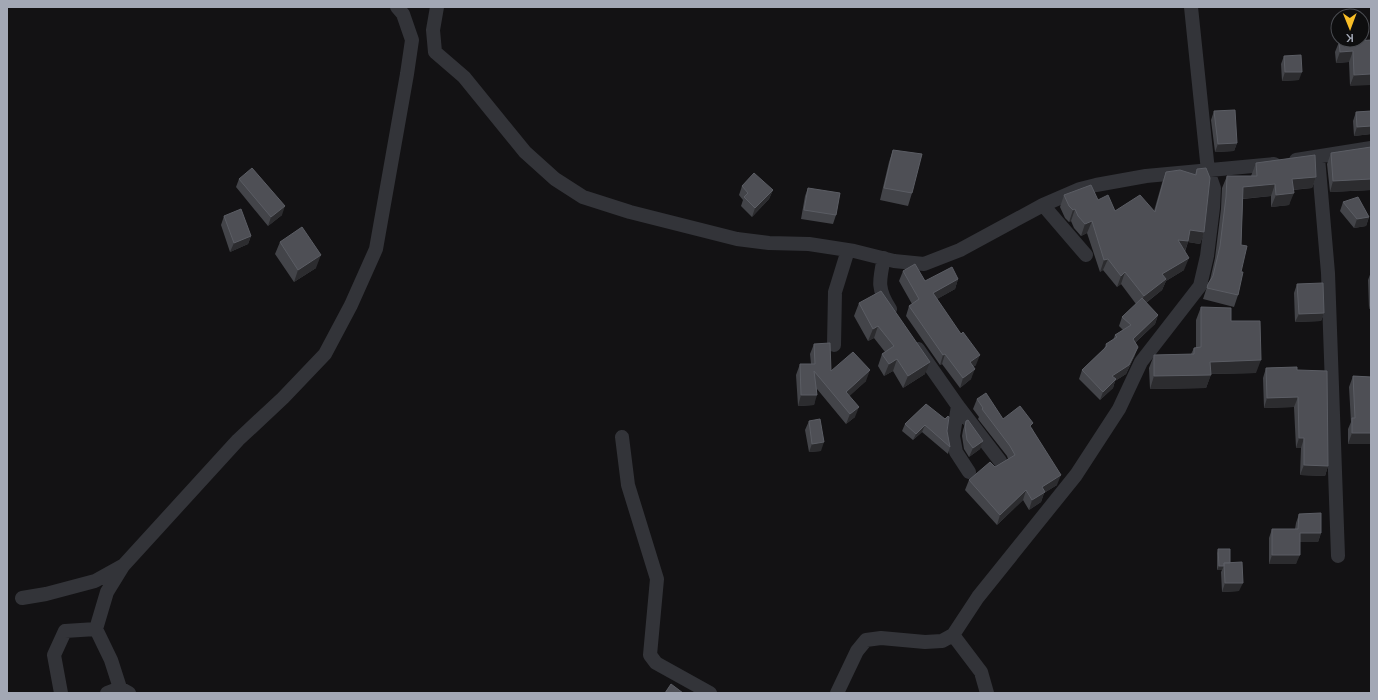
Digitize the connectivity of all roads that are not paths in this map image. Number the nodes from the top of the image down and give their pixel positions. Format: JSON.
{"nodes":[{"id":1,"x":397,"y":7,"type":"edge"},
{"id":2,"x":437,"y":7,"type":"edge"},
{"id":3,"x":1191,"y":7,"type":"edge"},
{"id":4,"x":1371,"y":148,"type":"edge"},
{"id":5,"x":1318,"y":157,"type":"junction"},
{"id":6,"x":1208,"y":171,"type":"junction"},
{"id":7,"x":1043,"y":205,"type":"junction"},
{"id":8,"x":848,"y":250,"type":"junction"},
{"id":9,"x":1086,"y":255,"type":"dead end"},
{"id":10,"x":884,"y":258,"type":"junction"},
{"id":11,"x":898,"y":320,"type":"edge"},
{"id":12,"x":909,"y":337,"type":"edge"},
{"id":13,"x":834,"y":345,"type":"dead end"},
{"id":14,"x":958,"y":406,"type":"junction"},
{"id":15,"x":622,"y":437,"type":"dead end"},
{"id":16,"x":1000,"y":461,"type":"dead end"},
{"id":17,"x":969,"y":472,"type":"dead end"},
{"id":18,"x":1338,"y":556,"type":"dead end"},
{"id":19,"x":123,"y":566,"type":"junction"},
{"id":20,"x":22,"y":598,"type":"dead end"},
{"id":21,"x":96,"y":629,"type":"junction"},
{"id":22,"x":953,"y":635,"type":"junction"},
{"id":23,"x":124,"y":690,"type":"edge"},
{"id":24,"x":61,"y":693,"type":"edge"},
{"id":25,"x":107,"y":693,"type":"edge"},
{"id":26,"x":710,"y":693,"type":"edge"},
{"id":27,"x":837,"y":693,"type":"edge"},
{"id":28,"x":987,"y":693,"type":"edge"}],
"edges":[{"from":1,"to":19,"type":"street"},
{"from":2,"to":8,"type":"street"},
{"from":3,"to":6,"type":"street"},
{"from":4,"to":5,"type":"street"},
{"from":5,"to":6,"type":"street"},
{"from":5,"to":18,"type":"street"},
{"from":6,"to":7,"type":"street"},
{"from":6,"to":22,"type":"street"},
{"from":7,"to":9,"type":"street"},
{"from":7,"to":10,"type":"street"},
{"from":8,"to":10,"type":"street"},
{"from":8,"to":13,"type":"street"},
{"from":10,"to":11,"type":"street"},
{"from":12,"to":14,"type":"street"},
{"from":14,"to":16,"type":"street"},
{"from":14,"to":17,"type":"street"},
{"from":15,"to":26,"type":"street"},
{"from":19,"to":20,"type":"street"},
{"from":19,"to":21,"type":"street"},
{"from":21,"to":23,"type":"street"},
{"from":21,"to":24,"type":"street"},
{"from":22,"to":27,"type":"street"},
{"from":22,"to":28,"type":"street"},
{"from":23,"to":25,"type":"street"}]}
